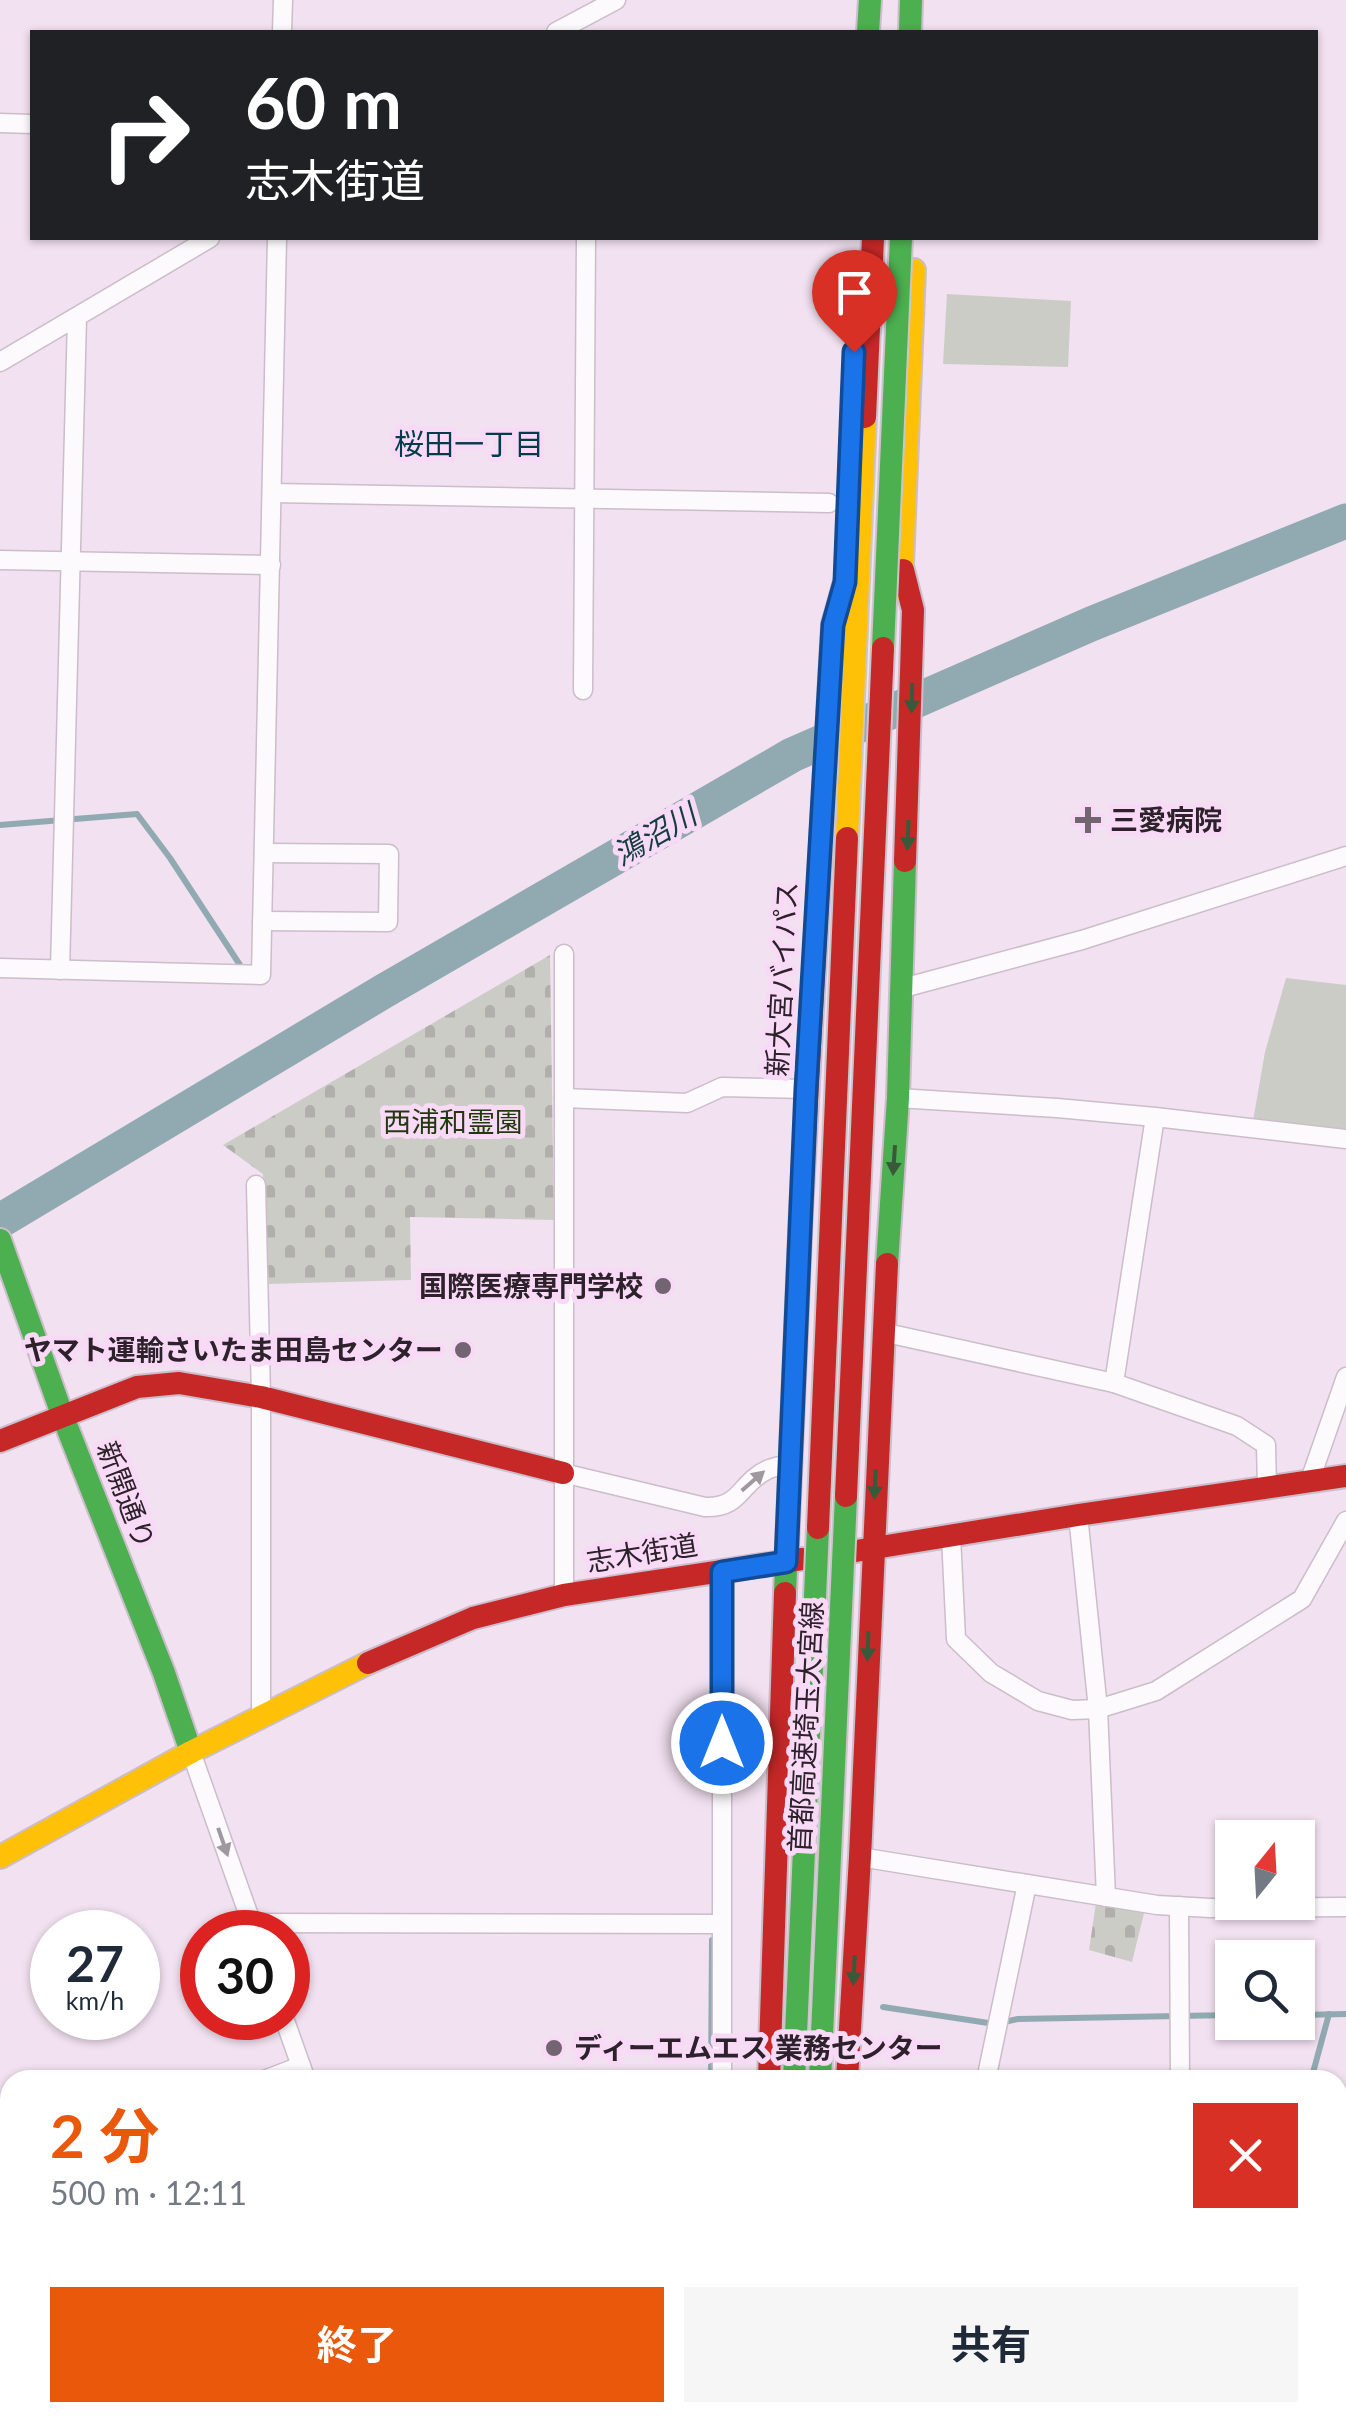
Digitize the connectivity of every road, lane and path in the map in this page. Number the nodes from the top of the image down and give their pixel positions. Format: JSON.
{"nodes":[{"id":1,"x":283,"y":0,"type":"edge"},
{"id":2,"x":616,"y":0,"type":"edge"},
{"id":3,"x":870,"y":0,"type":"edge"},
{"id":4,"x":884,"y":0,"type":"edge"},
{"id":5,"x":911,"y":0,"type":"edge"},
{"id":6,"x":924,"y":0,"type":"edge"},
{"id":7,"x":587,"y":16,"type":"edge"},
{"id":8,"x":282,"y":30,"type":"edge"},
{"id":9,"x":560,"y":30,"type":"edge"},
{"id":10,"x":868,"y":30,"type":"edge"},
{"id":11,"x":882,"y":30,"type":"edge"},
{"id":12,"x":910,"y":30,"type":"edge"},
{"id":13,"x":923,"y":30,"type":"edge"},
{"id":14,"x":0,"y":123,"type":"edge"},
{"id":15,"x":30,"y":124,"type":"edge"},
{"id":16,"x":207,"y":240,"type":"edge"},
{"id":17,"x":277,"y":240,"type":"edge"},
{"id":18,"x":586,"y":240,"type":"edge"},
{"id":19,"x":859,"y":240,"type":"edge"},
{"id":20,"x":873,"y":240,"type":"edge"},
{"id":21,"x":901,"y":240,"type":"edge"},
{"id":22,"x":916,"y":240,"type":"edge"},
{"id":23,"x":77,"y":316,"type":"junction"},
{"id":24,"x":0,"y":362,"type":"edge"},
{"id":25,"x":272,"y":493,"type":"junction"},
{"id":26,"x":584,"y":499,"type":"junction"},
{"id":27,"x":829,"y":504,"type":"dead end"},
{"id":28,"x":0,"y":560,"type":"edge"},
{"id":29,"x":70,"y":561,"type":"junction"},
{"id":30,"x":271,"y":565,"type":"junction"},
{"id":31,"x":583,"y":690,"type":"dead end"},
{"id":32,"x":900,"y":742,"type":"junction"},
{"id":33,"x":834,"y":768,"type":"junction"},
{"id":34,"x":264,"y":853,"type":"junction"},
{"id":35,"x":1346,"y":856,"type":"edge"},
{"id":36,"x":262,"y":921,"type":"junction"},
{"id":37,"x":564,"y":954,"type":"dead end"},
{"id":38,"x":0,"y":968,"type":"edge"},
{"id":39,"x":60,"y":970,"type":"junction"},
{"id":40,"x":903,"y":988,"type":"junction"},
{"id":41,"x":806,"y":1089,"type":"junction"},
{"id":42,"x":564,"y":1098,"type":"junction"},
{"id":43,"x":898,"y":1098,"type":"junction"},
{"id":44,"x":1155,"y":1117,"type":"junction"},
{"id":45,"x":1346,"y":1140,"type":"edge"},
{"id":46,"x":256,"y":1185,"type":"dead end"},
{"id":47,"x":4,"y":1250,"type":"edge"},
{"id":48,"x":882,"y":1332,"type":"junction"},
{"id":49,"x":1346,"y":1376,"type":"edge"},
{"id":50,"x":1114,"y":1382,"type":"junction"},
{"id":51,"x":260,"y":1398,"type":"junction"},
{"id":52,"x":64,"y":1417,"type":"junction"},
{"id":53,"x":0,"y":1441,"type":"edge"},
{"id":54,"x":791,"y":1464,"type":"junction"},
{"id":55,"x":563,"y":1473,"type":"junction"},
{"id":56,"x":1346,"y":1476,"type":"edge"},
{"id":57,"x":854,"y":1479,"type":"dead end"},
{"id":58,"x":814,"y":1482,"type":"dead end"},
{"id":59,"x":1309,"y":1483,"type":"junction"},
{"id":60,"x":1267,"y":1489,"type":"junction"},
{"id":61,"x":1078,"y":1515,"type":"junction"},
{"id":62,"x":1346,"y":1520,"type":"edge"},
{"id":63,"x":951,"y":1536,"type":"junction"},
{"id":64,"x":872,"y":1548,"type":"junction"},
{"id":65,"x":786,"y":1562,"type":"junction"},
{"id":66,"x":722,"y":1572,"type":"junction"},
{"id":67,"x":564,"y":1596,"type":"junction"},
{"id":68,"x":850,"y":1618,"type":"dead end"},
{"id":69,"x":806,"y":1621,"type":"dead end"},
{"id":70,"x":1098,"y":1709,"type":"junction"},
{"id":71,"x":260,"y":1716,"type":"junction"},
{"id":72,"x":191,"y":1752,"type":"junction"},
{"id":73,"x":0,"y":1857,"type":"edge"},
{"id":74,"x":860,"y":1857,"type":"junction"},
{"id":75,"x":1026,"y":1884,"type":"junction"},
{"id":76,"x":1106,"y":1897,"type":"junction"},
{"id":77,"x":1179,"y":1906,"type":"junction"},
{"id":78,"x":1346,"y":1907,"type":"edge"},
{"id":79,"x":247,"y":1910,"type":"edge"},
{"id":80,"x":722,"y":1924,"type":"junction"},
{"id":81,"x":310,"y":1928,"type":"edge"},
{"id":82,"x":292,"y":2040,"type":"edge"},
{"id":83,"x":303,"y":2070,"type":"edge"},
{"id":84,"x":722,"y":2070,"type":"edge"},
{"id":85,"x":769,"y":2070,"type":"edge"},
{"id":86,"x":791,"y":2070,"type":"edge"},
{"id":87,"x":791,"y":2070,"type":"edge"},
{"id":88,"x":820,"y":2070,"type":"edge"},
{"id":89,"x":830,"y":2070,"type":"edge"},
{"id":90,"x":849,"y":2070,"type":"edge"},
{"id":91,"x":988,"y":2070,"type":"edge"},
{"id":92,"x":1180,"y":2070,"type":"edge"}],
"edges":[{"from":1,"to":8,"type":"street"},
{"from":2,"to":7,"type":"street"},
{"from":3,"to":10,"type":"main road"},
{"from":4,"to":11,"type":"main road"},
{"from":5,"to":12,"type":"main road"},
{"from":6,"to":13,"type":"main road"},
{"from":7,"to":9,"type":"street"},
{"from":14,"to":15,"type":"street"},
{"from":16,"to":23,"type":"street"},
{"from":17,"to":25,"type":"street"},
{"from":18,"to":26,"type":"street"},
{"from":19,"to":33,"type":"main road","name":"新大宮バイパス"},
{"from":20,"to":86,"type":"main road","name":"首都高速埼玉大宮線","bridge":true},
{"from":21,"to":88,"type":"main road","name":"首都高速埼玉大宮線","bridge":true},
{"from":22,"to":32,"type":"main road","one_way":true},
{"from":23,"to":24,"type":"street"},
{"from":23,"to":29,"type":"street"},
{"from":25,"to":26,"type":"street"},
{"from":25,"to":30,"type":"street"},
{"from":26,"to":27,"type":"street"},
{"from":26,"to":31,"type":"street"},
{"from":28,"to":29,"type":"street"},
{"from":29,"to":30,"type":"street"},
{"from":29,"to":39,"type":"street"},
{"from":30,"to":34,"type":"street"},
{"from":32,"to":40,"type":"main road","one_way":true},
{"from":32,"to":57,"type":"main road"},
{"from":33,"to":41,"type":"main road","name":"新大宮バイパス"},
{"from":33,"to":58,"type":"main road","name":"新大宮バイパス"},
{"from":34,"to":36,"type":"street"},
{"from":34,"to":36,"type":"street"},
{"from":35,"to":40,"type":"street"},
{"from":36,"to":39,"type":"street"},
{"from":37,"to":42,"type":"street"},
{"from":38,"to":39,"type":"street"},
{"from":40,"to":43,"type":"main road"},
{"from":41,"to":42,"type":"street"},
{"from":41,"to":54,"type":"main road","name":"新大宮バイパス"},
{"from":42,"to":55,"type":"street"},
{"from":43,"to":44,"type":"street"},
{"from":43,"to":48,"type":"main road","one_way":true},
{"from":44,"to":45,"type":"street"},
{"from":44,"to":50,"type":"street"},
{"from":46,"to":51,"type":"street"},
{"from":47,"to":52,"type":"main road","name":"新開通り"},
{"from":48,"to":50,"type":"street"},
{"from":48,"to":64,"type":"main road","one_way":true},
{"from":49,"to":59,"type":"street"},
{"from":50,"to":60,"type":"street"},
{"from":51,"to":52,"type":"main road"},
{"from":51,"to":55,"type":"main road"},
{"from":51,"to":71,"type":"street"},
{"from":52,"to":53,"type":"main road"},
{"from":52,"to":72,"type":"main road","name":"新開通り"},
{"from":55,"to":54,"type":"street","one_way":true},
{"from":54,"to":65,"type":"main road","name":"新大宮バイパス"},
{"from":55,"to":67,"type":"street"},
{"from":56,"to":59,"type":"main road","name":"志木街道"},
{"from":59,"to":60,"type":"main road","name":"志木街道"},
{"from":60,"to":61,"type":"main road","name":"志木街道"},
{"from":61,"to":63,"type":"main road","name":"志木街道"},
{"from":61,"to":70,"type":"street"},
{"from":62,"to":70,"type":"street"},
{"from":63,"to":64,"type":"main road","name":"志木街道"},
{"from":63,"to":70,"type":"street"},
{"from":64,"to":65,"type":"main road","name":"志木街道"},
{"from":64,"to":74,"type":"main road","one_way":true},
{"from":65,"to":66,"type":"main road","name":"志木街道"},
{"from":65,"to":85,"type":"main road","name":"新大宮バイパス"},
{"from":66,"to":67,"type":"main road","name":"志木街道"},
{"from":66,"to":80,"type":"street"},
{"from":67,"to":71,"type":"main road","name":"志木街道"},
{"from":68,"to":89,"type":"main road"},
{"from":69,"to":87,"type":"main road"},
{"from":70,"to":76,"type":"street"},
{"from":71,"to":72,"type":"main road","name":"志木街道"},
{"from":72,"to":73,"type":"main road","name":"志木街道"},
{"from":72,"to":79,"type":"street","one_way":true},
{"from":74,"to":75,"type":"street"},
{"from":74,"to":90,"type":"main road","one_way":true},
{"from":75,"to":76,"type":"street"},
{"from":75,"to":91,"type":"street"},
{"from":76,"to":77,"type":"street"},
{"from":77,"to":78,"type":"street"},
{"from":77,"to":92,"type":"street"},
{"from":80,"to":81,"type":"street"},
{"from":80,"to":84,"type":"street"},
{"from":82,"to":83,"type":"street"}]}
